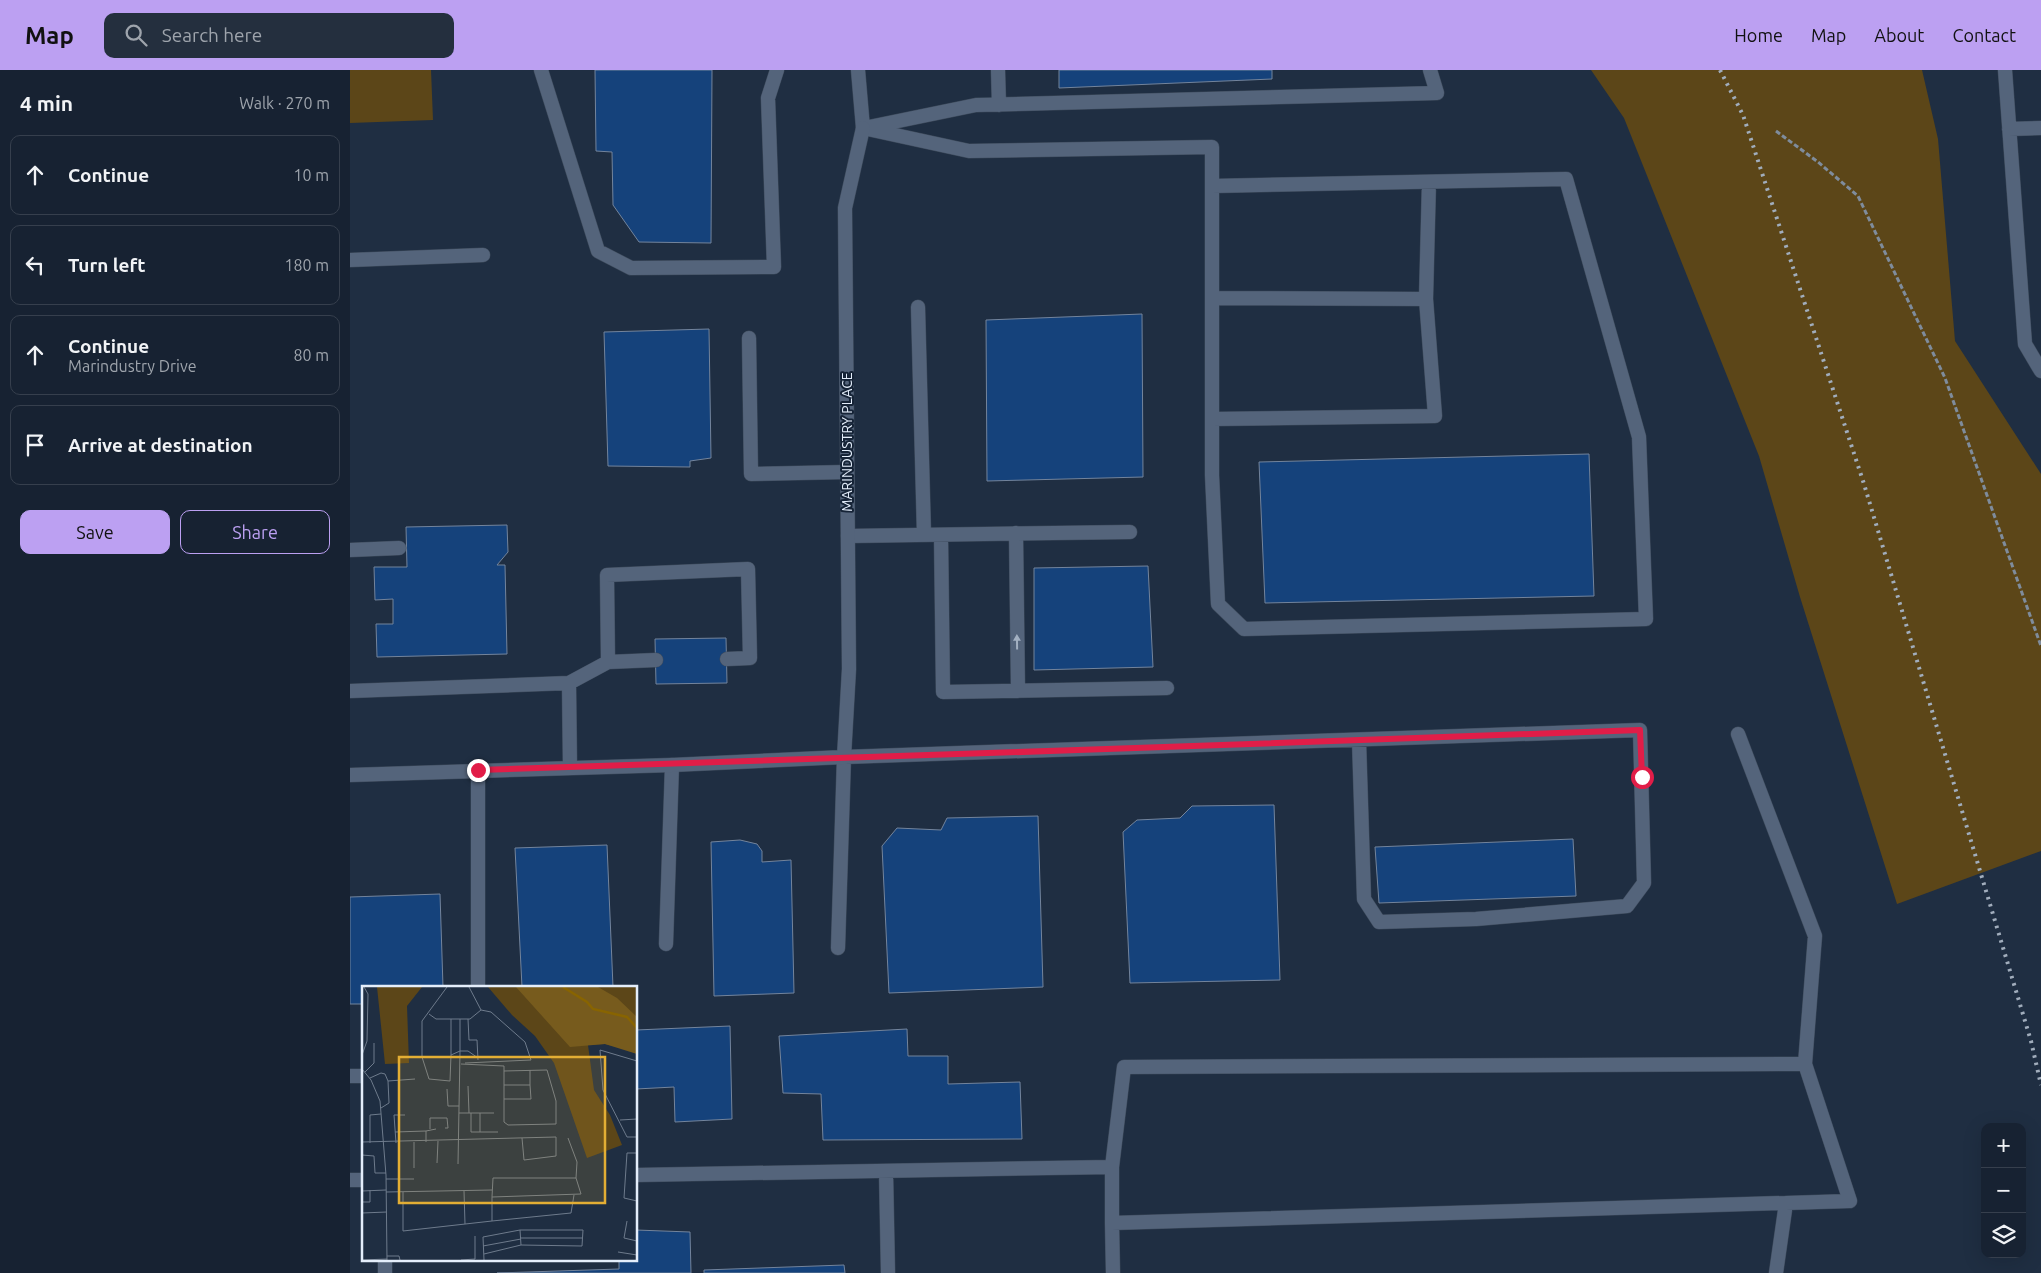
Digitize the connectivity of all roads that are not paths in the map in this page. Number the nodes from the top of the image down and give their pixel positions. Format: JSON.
{"nodes":[{"id":1,"x":541,"y":70,"type":"edge"},
{"id":2,"x":776,"y":70,"type":"edge"},
{"id":3,"x":858,"y":70,"type":"edge"},
{"id":4,"x":1430,"y":70,"type":"edge"},
{"id":5,"x":2005,"y":70,"type":"edge"},
{"id":6,"x":995,"y":72,"type":"edge"},
{"id":7,"x":999,"y":105,"type":"junction"},
{"id":8,"x":863,"y":128,"type":"junction"},
{"id":9,"x":2041,"y":128,"type":"edge"},
{"id":10,"x":2009,"y":129,"type":"junction"},
{"id":11,"x":1429,"y":182,"type":"junction"},
{"id":12,"x":1212,"y":186,"type":"junction"},
{"id":13,"x":483,"y":255,"type":"dead end"},
{"id":14,"x":350,"y":260,"type":"edge"},
{"id":15,"x":1212,"y":298,"type":"junction"},
{"id":16,"x":1426,"y":299,"type":"junction"},
{"id":17,"x":918,"y":307,"type":"dead end"},
{"id":18,"x":750,"y":338,"type":"dead end"},
{"id":19,"x":2041,"y":371,"type":"edge"},
{"id":20,"x":1212,"y":419,"type":"junction"},
{"id":21,"x":847,"y":472,"type":"junction"},
{"id":22,"x":1130,"y":532,"type":"dead end"},
{"id":23,"x":1016,"y":533,"type":"junction"},
{"id":24,"x":924,"y":535,"type":"junction"},
{"id":25,"x":941,"y":535,"type":"junction"},
{"id":26,"x":848,"y":536,"type":"junction"},
{"id":27,"x":399,"y":548,"type":"dead end"},
{"id":28,"x":350,"y":550,"type":"edge"},
{"id":29,"x":727,"y":659,"type":"dead end"},
{"id":30,"x":656,"y":660,"type":"dead end"},
{"id":31,"x":608,"y":662,"type":"junction"},
{"id":32,"x":569,"y":683,"type":"junction"},
{"id":33,"x":1167,"y":688,"type":"dead end"},
{"id":34,"x":350,"y":691,"type":"edge"},
{"id":35,"x":1018,"y":691,"type":"junction"},
{"id":36,"x":1738,"y":734,"type":"dead end"},
{"id":37,"x":1359,"y":740,"type":"junction"},
{"id":38,"x":844,"y":757,"type":"junction"},
{"id":39,"x":672,"y":765,"type":"junction"},
{"id":40,"x":570,"y":767,"type":"junction"},
{"id":41,"x":478,"y":770,"type":"junction"},
{"id":42,"x":350,"y":775,"type":"edge"},
{"id":43,"x":666,"y":944,"type":"dead end"},
{"id":44,"x":838,"y":948,"type":"dead end"},
{"id":45,"x":478,"y":986,"type":"edge"},
{"id":46,"x":1805,"y":1064,"type":"junction"},
{"id":47,"x":1112,"y":1167,"type":"junction"},
{"id":48,"x":886,"y":1171,"type":"junction"},
{"id":49,"x":638,"y":1176,"type":"edge"},
{"id":50,"x":1786,"y":1203,"type":"junction"},
{"id":51,"x":1112,"y":1223,"type":"junction"},
{"id":52,"x":385,"y":1260,"type":"edge"},
{"id":53,"x":385,"y":1273,"type":"edge"},
{"id":54,"x":888,"y":1273,"type":"edge"},
{"id":55,"x":1113,"y":1273,"type":"edge"},
{"id":56,"x":1776,"y":1273,"type":"edge"}],
"edges":[{"from":1,"to":2,"type":"street"},
{"from":3,"to":8,"type":"street","name":"MARINDUSTRY PLACE"},
{"from":4,"to":7,"type":"street"},
{"from":5,"to":10,"type":"street"},
{"from":6,"to":7,"type":"street"},
{"from":7,"to":8,"type":"street"},
{"from":8,"to":12,"type":"street"},
{"from":8,"to":21,"type":"street","name":"MARINDUSTRY PLACE"},
{"from":9,"to":10,"type":"street"},
{"from":10,"to":19,"type":"street"},
{"from":11,"to":12,"type":"street"},
{"from":11,"to":16,"type":"street"},
{"from":11,"to":20,"type":"street"},
{"from":12,"to":15,"type":"street"},
{"from":13,"to":14,"type":"street"},
{"from":15,"to":16,"type":"street"},
{"from":15,"to":20,"type":"street"},
{"from":16,"to":20,"type":"street"},
{"from":17,"to":24,"type":"street"},
{"from":18,"to":21,"type":"street"},
{"from":21,"to":26,"type":"street","name":"MARINDUSTRY PLACE"},
{"from":22,"to":23,"type":"street"},
{"from":23,"to":25,"type":"street"},
{"from":35,"to":23,"type":"street","one_way":true},
{"from":24,"to":25,"type":"street"},
{"from":24,"to":26,"type":"street"},
{"from":25,"to":35,"type":"street"},
{"from":26,"to":38,"type":"street","name":"MARINDUSTRY PLACE"},
{"from":27,"to":28,"type":"street"},
{"from":29,"to":31,"type":"street"},
{"from":30,"to":31,"type":"street"},
{"from":31,"to":32,"type":"street"},
{"from":32,"to":34,"type":"street"},
{"from":32,"to":40,"type":"street"},
{"from":33,"to":35,"type":"street"},
{"from":36,"to":46,"type":"street"},
{"from":37,"to":37,"type":"street"},
{"from":37,"to":38,"type":"street"},
{"from":38,"to":39,"type":"street"},
{"from":38,"to":44,"type":"street","name":"MARINDUSTRY PLACE"},
{"from":39,"to":40,"type":"street"},
{"from":39,"to":43,"type":"street"},
{"from":40,"to":41,"type":"street"},
{"from":41,"to":42,"type":"street"},
{"from":41,"to":45,"type":"street"},
{"from":46,"to":47,"type":"street"},
{"from":46,"to":50,"type":"street"},
{"from":47,"to":48,"type":"street"},
{"from":47,"to":51,"type":"street"},
{"from":48,"to":49,"type":"street"},
{"from":48,"to":54,"type":"street"},
{"from":50,"to":51,"type":"street"},
{"from":50,"to":56,"type":"street"},
{"from":51,"to":55,"type":"street"},
{"from":52,"to":53,"type":"street"}]}
